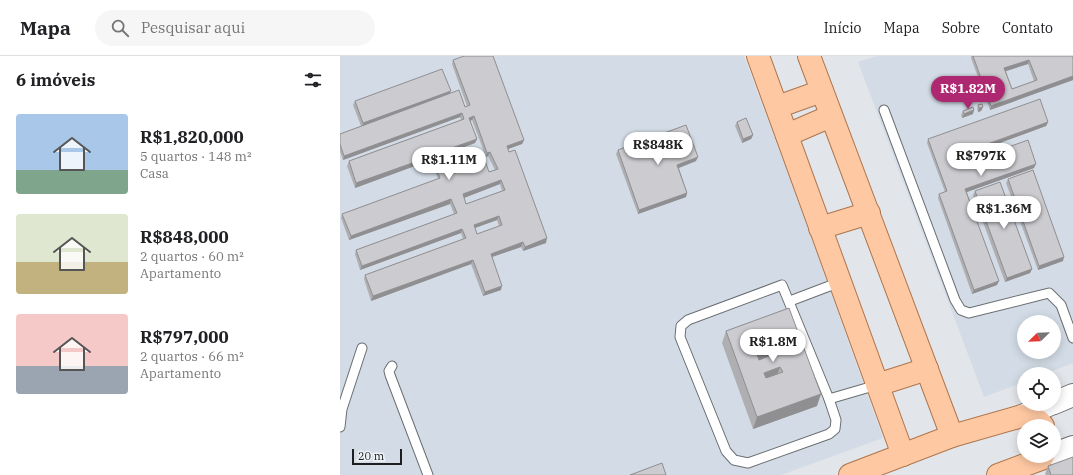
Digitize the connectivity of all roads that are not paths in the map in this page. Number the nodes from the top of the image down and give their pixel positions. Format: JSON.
{"nodes":[{"id":1,"x":758,"y":56,"type":"edge"},
{"id":2,"x":809,"y":56,"type":"edge"},
{"id":3,"x":822,"y":91,"type":"junction"},
{"id":4,"x":777,"y":107,"type":"junction"},
{"id":5,"x":884,"y":110,"type":"dead end"},
{"id":6,"x":831,"y":116,"type":"junction"},
{"id":7,"x":787,"y":135,"type":"junction"},
{"id":8,"x":869,"y":213,"type":"junction"},
{"id":9,"x":820,"y":228,"type":"junction"},
{"id":10,"x":840,"y":282,"type":"junction"},
{"id":11,"x":790,"y":301,"type":"junction"},
{"id":12,"x":1070,"y":318,"type":"edge"},
{"id":13,"x":1073,"y":338,"type":"edge"},
{"id":14,"x":362,"y":348,"type":"dead end"},
{"id":15,"x":392,"y":366,"type":"dead end"},
{"id":16,"x":927,"y":369,"type":"junction"},
{"id":17,"x":877,"y":385,"type":"junction"},
{"id":18,"x":1073,"y":395,"type":"edge"},
{"id":19,"x":829,"y":399,"type":"junction"},
{"id":20,"x":1061,"y":400,"type":"edge"},
{"id":21,"x":341,"y":410,"type":"edge"},
{"id":22,"x":1034,"y":411,"type":"edge"},
{"id":23,"x":1022,"y":416,"type":"junction"},
{"id":24,"x":1032,"y":419,"type":"edge"},
{"id":25,"x":340,"y":427,"type":"edge"},
{"id":26,"x":952,"y":436,"type":"junction"},
{"id":27,"x":1073,"y":447,"type":"edge"},
{"id":28,"x":1061,"y":451,"type":"edge"},
{"id":29,"x":903,"y":455,"type":"junction"},
{"id":30,"x":1029,"y":463,"type":"edge"},
{"id":31,"x":428,"y":475,"type":"edge"},
{"id":32,"x":850,"y":475,"type":"edge"},
{"id":33,"x":998,"y":475,"type":"edge"}],
"edges":[{"from":1,"to":4,"type":"main road"},
{"from":2,"to":3,"type":"main road"},
{"from":3,"to":4,"type":"main road"},
{"from":3,"to":6,"type":"main road"},
{"from":4,"to":7,"type":"main road"},
{"from":5,"to":12,"type":"lane"},
{"from":6,"to":7,"type":"main road"},
{"from":6,"to":8,"type":"main road"},
{"from":7,"to":9,"type":"main road"},
{"from":8,"to":9,"type":"main road"},
{"from":8,"to":16,"type":"main road"},
{"from":9,"to":10,"type":"main road"},
{"from":10,"to":11,"type":"lane"},
{"from":10,"to":17,"type":"main road"},
{"from":11,"to":19,"type":"lane"},
{"from":11,"to":19,"type":"lane"},
{"from":12,"to":13,"type":"lane"},
{"from":14,"to":21,"type":"lane"},
{"from":15,"to":31,"type":"lane"},
{"from":16,"to":17,"type":"main road"},
{"from":16,"to":26,"type":"main road"},
{"from":17,"to":19,"type":"lane"},
{"from":17,"to":29,"type":"main road"},
{"from":18,"to":20,"type":"street"},
{"from":21,"to":25,"type":"lane"},
{"from":22,"to":23,"type":"street"},
{"from":23,"to":24,"type":"main road"},
{"from":23,"to":26,"type":"main road"},
{"from":26,"to":29,"type":"main road"},
{"from":27,"to":28,"type":"street"},
{"from":29,"to":32,"type":"main road"},
{"from":30,"to":33,"type":"main road"}]}
